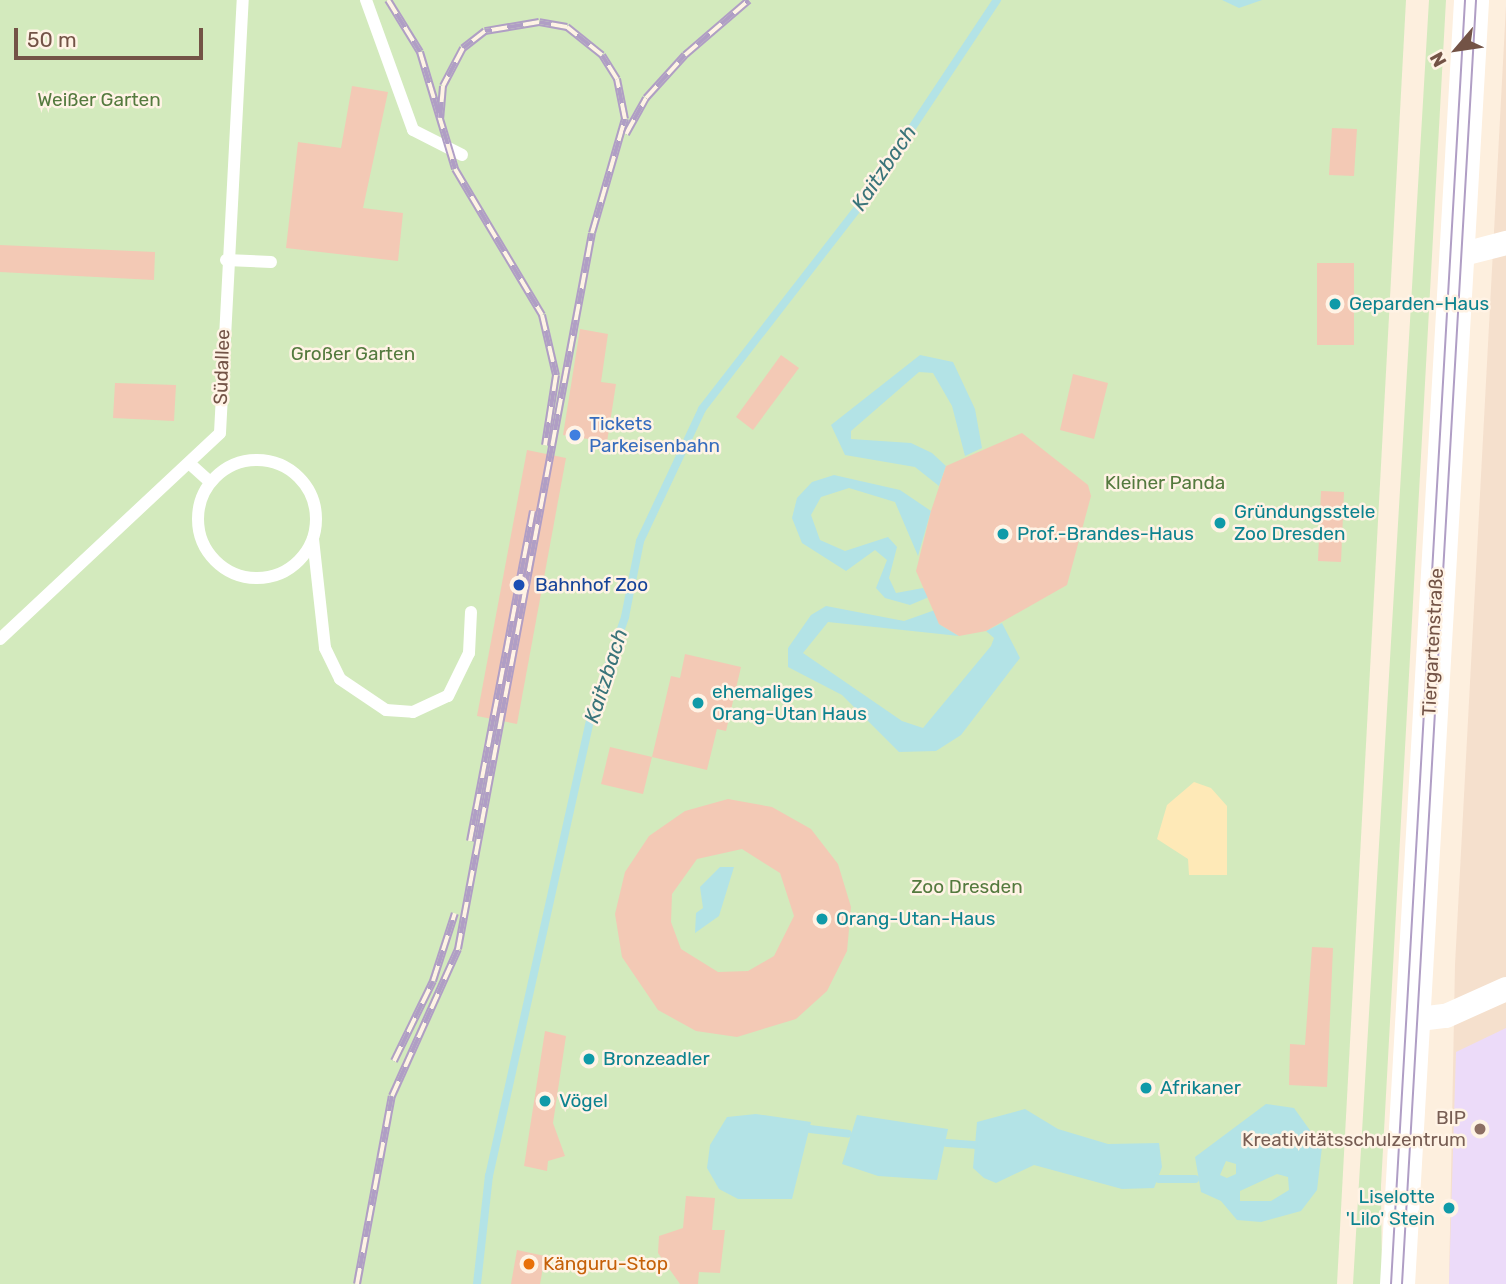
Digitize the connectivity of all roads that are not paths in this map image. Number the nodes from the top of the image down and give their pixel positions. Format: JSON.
{"nodes":[{"id":1,"x":243,"y":0,"type":"edge"},
{"id":2,"x":366,"y":0,"type":"edge"},
{"id":3,"x":1471,"y":0,"type":"edge"},
{"id":4,"x":462,"y":155,"type":"dead end"},
{"id":5,"x":1506,"y":243,"type":"edge"},
{"id":6,"x":1456,"y":256,"type":"junction"},
{"id":7,"x":226,"y":260,"type":"junction"},
{"id":8,"x":271,"y":262,"type":"dead end"},
{"id":9,"x":189,"y":463,"type":"junction"},
{"id":10,"x":210,"y":482,"type":"junction"},
{"id":11,"x":313,"y":539,"type":"junction"},
{"id":12,"x":471,"y":612,"type":"dead end"},
{"id":13,"x":0,"y":639,"type":"edge"},
{"id":14,"x":1506,"y":989,"type":"edge"},
{"id":15,"x":1411,"y":1020,"type":"junction"},
{"id":16,"x":1397,"y":1284,"type":"edge"}],
"edges":[{"from":1,"to":7,"type":"lane","name":"Südallee"},
{"from":2,"to":4,"type":"lane"},
{"from":3,"to":6,"type":"main road","name":"Tiergartenstraße"},
{"from":5,"to":6,"type":"street"},
{"from":6,"to":15,"type":"main road","name":"Tiergartenstraße"},
{"from":7,"to":8,"type":"lane"},
{"from":7,"to":9,"type":"lane","name":"Südallee"},
{"from":9,"to":10,"type":"lane"},
{"from":9,"to":13,"type":"lane","name":"Südallee"},
{"from":10,"to":11,"type":"lane"},
{"from":10,"to":11,"type":"lane"},
{"from":11,"to":12,"type":"lane"},
{"from":14,"to":15,"type":"street"},
{"from":15,"to":16,"type":"main road","name":"Tiergartenstraße"}]}
